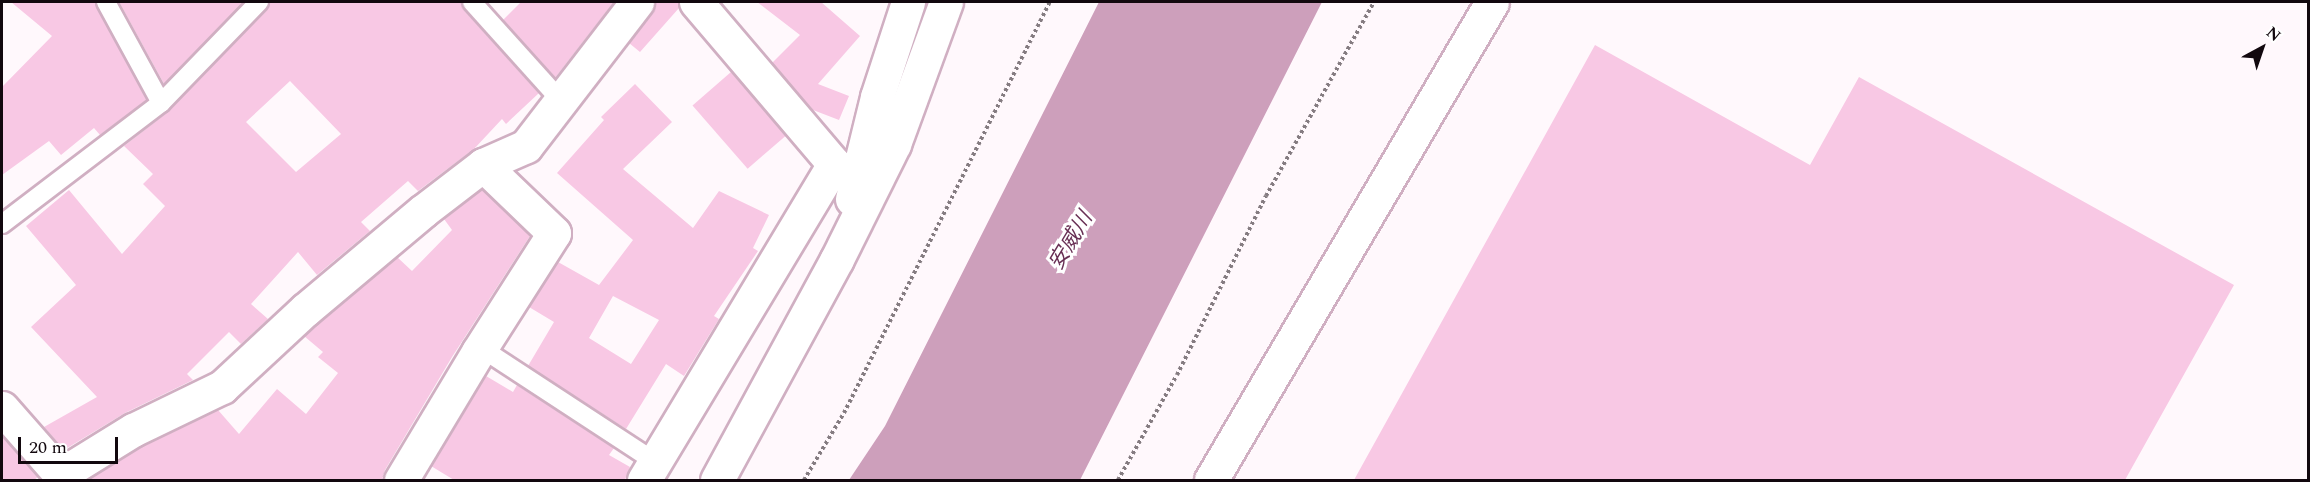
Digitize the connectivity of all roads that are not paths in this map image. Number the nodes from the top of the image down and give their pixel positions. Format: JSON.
{"nodes":[{"id":1,"x":106,"y":2,"type":"edge"},
{"id":2,"x":259,"y":2,"type":"edge"},
{"id":3,"x":472,"y":2,"type":"edge"},
{"id":4,"x":638,"y":2,"type":"edge"},
{"id":5,"x":696,"y":2,"type":"edge"},
{"id":6,"x":908,"y":2,"type":"edge"},
{"id":7,"x":946,"y":2,"type":"edge"},
{"id":8,"x":1492,"y":2,"type":"edge"},
{"id":9,"x":561,"y":101,"type":"junction"},
{"id":10,"x":161,"y":103,"type":"junction"},
{"id":11,"x":483,"y":165,"type":"junction"},
{"id":12,"x":2,"y":224,"type":"edge"},
{"id":13,"x":837,"y":259,"type":"junction"},
{"id":14,"x":481,"y":348,"type":"junction"},
{"id":15,"x":2,"y":408,"type":"edge"},
{"id":16,"x":653,"y":469,"type":"edge"},
{"id":17,"x":62,"y":478,"type":"edge"},
{"id":18,"x":400,"y":480,"type":"edge"},
{"id":19,"x":717,"y":480,"type":"edge"},
{"id":20,"x":1211,"y":480,"type":"edge"}],
"edges":[{"from":1,"to":10,"type":"lane"},
{"from":2,"to":10,"type":"lane"},
{"from":3,"to":9,"type":"lane"},
{"from":4,"to":9,"type":"street"},
{"from":5,"to":16,"type":"street"},
{"from":6,"to":13,"type":"street"},
{"from":7,"to":13,"type":"street"},
{"from":8,"to":20,"type":"street"},
{"from":9,"to":11,"type":"street"},
{"from":10,"to":12,"type":"lane"},
{"from":11,"to":14,"type":"street"},
{"from":11,"to":17,"type":"street"},
{"from":13,"to":19,"type":"street"},
{"from":14,"to":16,"type":"lane"},
{"from":14,"to":18,"type":"street"},
{"from":15,"to":17,"type":"street"}]}
